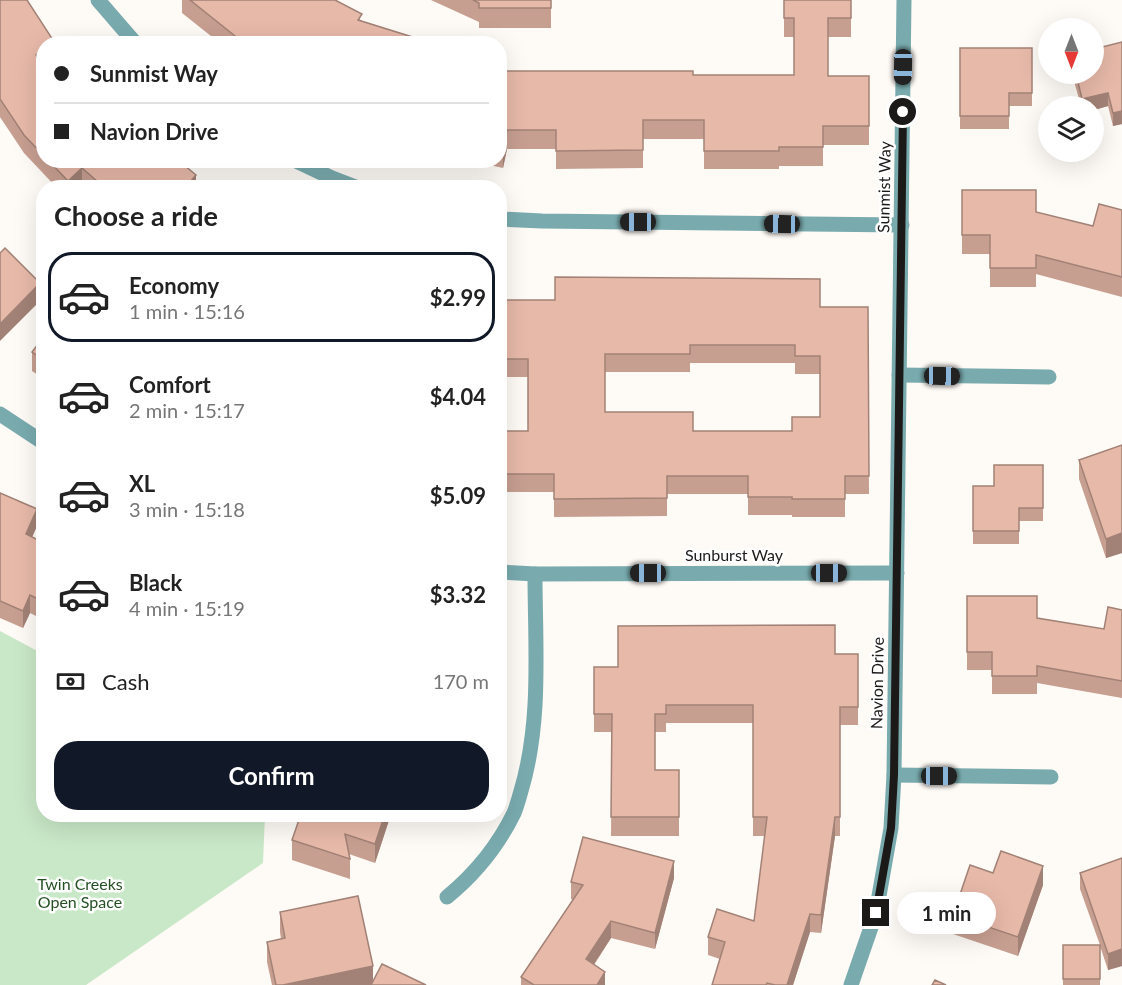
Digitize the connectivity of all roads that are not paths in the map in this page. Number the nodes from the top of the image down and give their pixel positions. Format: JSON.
{"nodes":[{"id":1,"x":98,"y":0,"type":"edge"},
{"id":2,"x":904,"y":0,"type":"edge"},
{"id":3,"x":129,"y":36,"type":"edge"},
{"id":4,"x":311,"y":168,"type":"edge"},
{"id":5,"x":337,"y":180,"type":"edge"},
{"id":6,"x":507,"y":219,"type":"edge"},
{"id":7,"x":902,"y":225,"type":"junction"},
{"id":8,"x":899,"y":375,"type":"junction"},
{"id":9,"x":1049,"y":377,"type":"dead end"},
{"id":10,"x":0,"y":414,"type":"edge"},
{"id":11,"x":36,"y":438,"type":"edge"},
{"id":12,"x":507,"y":573,"type":"edge"},
{"id":13,"x":897,"y":573,"type":"junction"},
{"id":14,"x":535,"y":574,"type":"junction"},
{"id":15,"x":894,"y":775,"type":"junction"},
{"id":16,"x":1051,"y":777,"type":"dead end"},
{"id":17,"x":447,"y":897,"type":"dead end"},
{"id":18,"x":851,"y":985,"type":"edge"}],
"edges":[{"from":1,"to":3,"type":"street"},
{"from":2,"to":7,"type":"street","name":"Sunmist Way"},
{"from":4,"to":5,"type":"street"},
{"from":6,"to":7,"type":"street"},
{"from":7,"to":8,"type":"street","name":"Sunmist Way"},
{"from":8,"to":9,"type":"street"},
{"from":8,"to":13,"type":"street","name":"Navion Drive"},
{"from":10,"to":11,"type":"street"},
{"from":12,"to":14,"type":"street","name":"Sunburst Way"},
{"from":13,"to":14,"type":"street","name":"Sunburst Way"},
{"from":13,"to":15,"type":"street","name":"Navion Drive"},
{"from":14,"to":17,"type":"street"},
{"from":15,"to":16,"type":"street"},
{"from":15,"to":18,"type":"street","name":"Navion Drive"}]}
